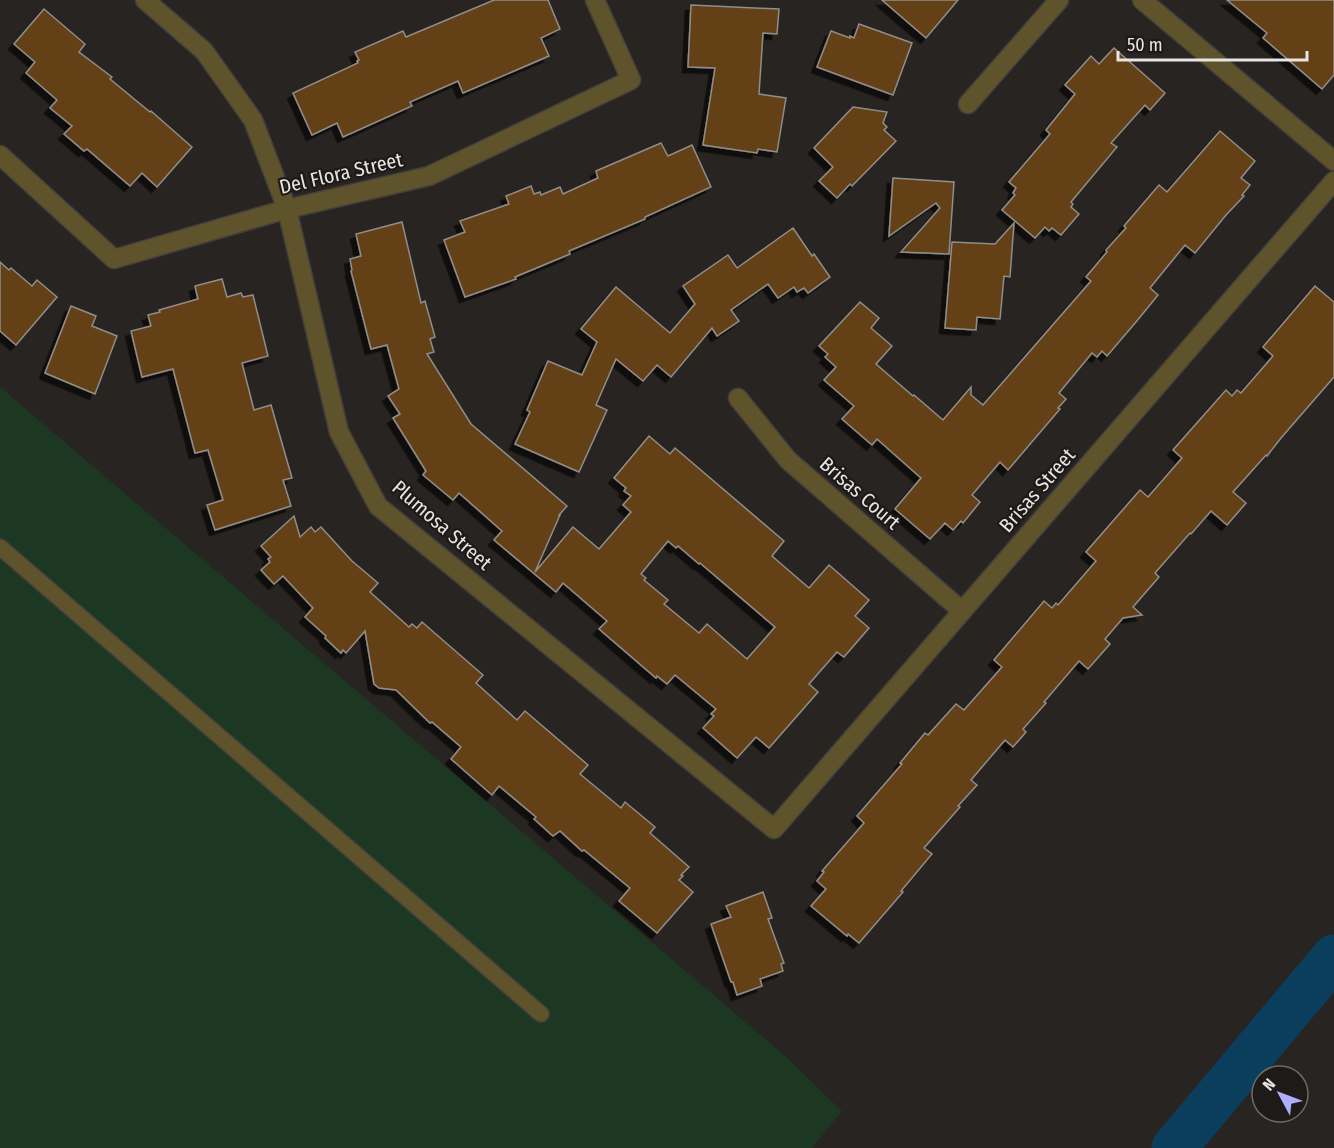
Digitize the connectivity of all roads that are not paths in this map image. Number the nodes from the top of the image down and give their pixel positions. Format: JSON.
{"nodes":[{"id":1,"x":145,"y":0,"type":"edge"},
{"id":2,"x":595,"y":0,"type":"edge"},
{"id":3,"x":1059,"y":0,"type":"edge"},
{"id":4,"x":1142,"y":0,"type":"edge"},
{"id":5,"x":968,"y":104,"type":"dead end"},
{"id":6,"x":0,"y":155,"type":"edge"},
{"id":7,"x":1334,"y":161,"type":"edge"},
{"id":8,"x":1334,"y":181,"type":"edge"},
{"id":9,"x":287,"y":209,"type":"junction"},
{"id":10,"x":738,"y":398,"type":"dead end"},
{"id":11,"x":0,"y":547,"type":"edge"},
{"id":12,"x":962,"y":611,"type":"junction"},
{"id":13,"x":774,"y":829,"type":"joint"},
{"id":14,"x":541,"y":1014,"type":"dead end"}],
"edges":[{"from":1,"to":9,"type":"street","name":"Plumosa Street"},
{"from":2,"to":9,"type":"street","name":"Del Flora Street"},
{"from":3,"to":5,"type":"street"},
{"from":4,"to":7,"type":"street"},
{"from":6,"to":9,"type":"street","name":"Del Flora Street"},
{"from":8,"to":12,"type":"street","name":"Brisas Street"},
{"from":9,"to":13,"type":"street","name":"Plumosa Street"},
{"from":10,"to":12,"type":"street","name":"Brisas Court"},
{"from":11,"to":14,"type":"lane"},
{"from":12,"to":13,"type":"street","name":"Brisas Street"}]}
